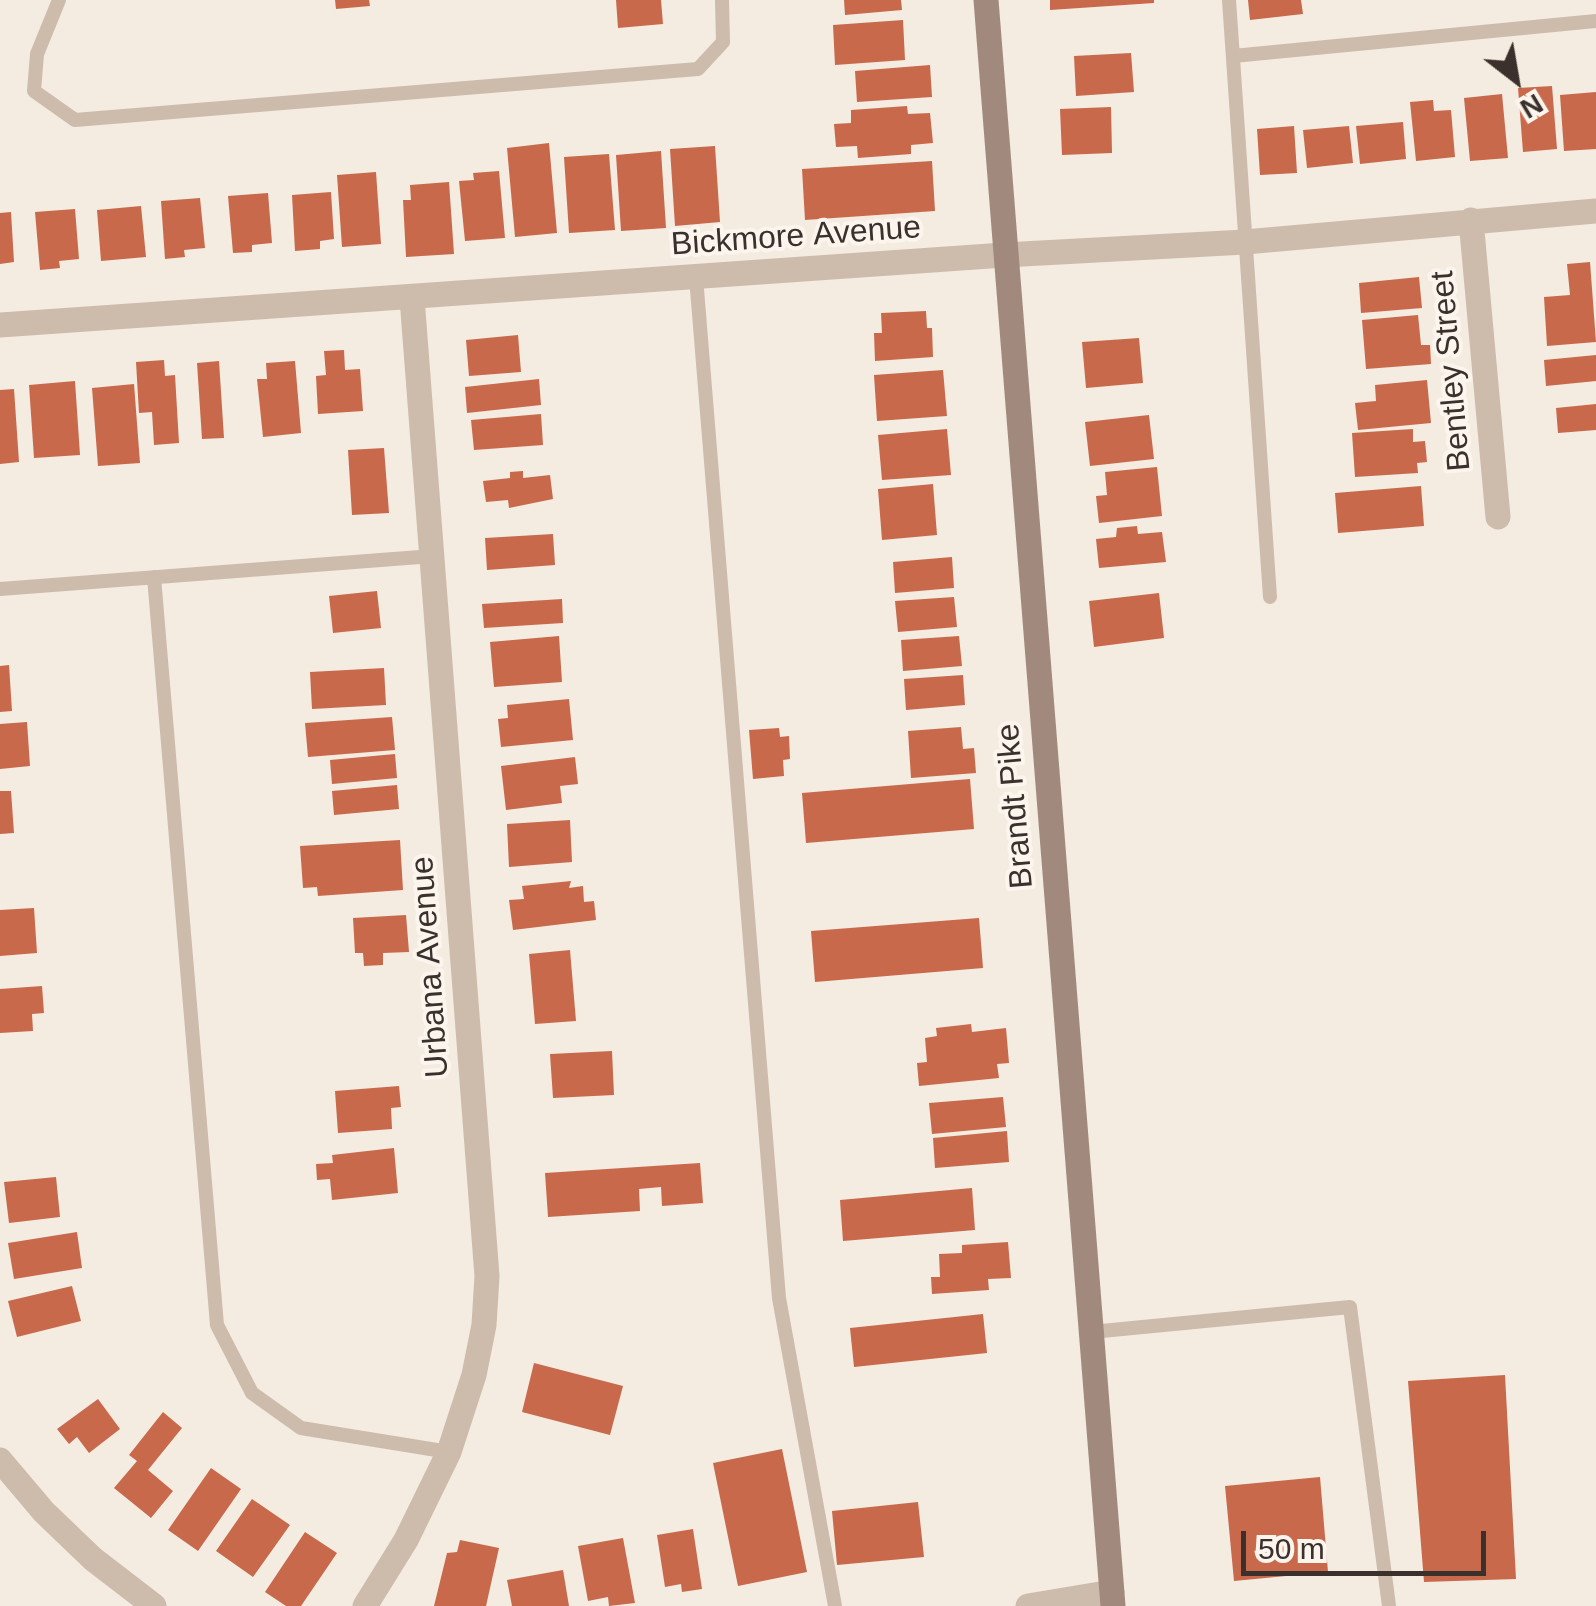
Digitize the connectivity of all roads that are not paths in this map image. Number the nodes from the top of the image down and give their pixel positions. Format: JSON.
{"nodes":[{"id":1,"x":59,"y":0,"type":"edge"},
{"id":2,"x":722,"y":0,"type":"edge"},
{"id":3,"x":986,"y":0,"type":"edge"},
{"id":4,"x":1229,"y":0,"type":"edge"},
{"id":5,"x":1596,"y":21,"type":"edge"},
{"id":6,"x":1232,"y":56,"type":"junction"},
{"id":7,"x":1596,"y":211,"type":"edge"},
{"id":8,"x":1470,"y":220,"type":"junction"},
{"id":9,"x":1244,"y":242,"type":"junction"},
{"id":10,"x":1004,"y":255,"type":"junction"},
{"id":11,"x":696,"y":277,"type":"junction"},
{"id":12,"x":412,"y":298,"type":"junction"},
{"id":13,"x":0,"y":324,"type":"edge"},
{"id":14,"x":1498,"y":517,"type":"dead end"},
{"id":15,"x":433,"y":556,"type":"junction"},
{"id":16,"x":154,"y":578,"type":"junction"},
{"id":17,"x":0,"y":589,"type":"edge"},
{"id":18,"x":1270,"y":597,"type":"dead end"},
{"id":19,"x":1090,"y":1332,"type":"junction"},
{"id":20,"x":449,"y":1452,"type":"junction"},
{"id":21,"x":0,"y":1460,"type":"edge"},
{"id":22,"x":1112,"y":1599,"type":"edge"},
{"id":23,"x":154,"y":1606,"type":"edge"},
{"id":24,"x":365,"y":1606,"type":"edge"},
{"id":25,"x":835,"y":1606,"type":"edge"},
{"id":26,"x":1028,"y":1606,"type":"edge"},
{"id":27,"x":1389,"y":1606,"type":"edge"}],
"edges":[{"from":1,"to":2,"type":"lane"},
{"from":3,"to":10,"type":"main road","name":"Brandt Pike"},
{"from":4,"to":6,"type":"lane"},
{"from":5,"to":6,"type":"lane"},
{"from":6,"to":9,"type":"lane"},
{"from":7,"to":8,"type":"street","name":"Bickmore Avenue"},
{"from":8,"to":9,"type":"street","name":"Bickmore Avenue"},
{"from":8,"to":14,"type":"street","name":"Bentley Street"},
{"from":9,"to":10,"type":"street","name":"Bickmore Avenue"},
{"from":9,"to":18,"type":"lane"},
{"from":10,"to":11,"type":"street","name":"Bickmore Avenue"},
{"from":10,"to":19,"type":"main road","name":"Brandt Pike"},
{"from":11,"to":12,"type":"street","name":"Bickmore Avenue"},
{"from":11,"to":25,"type":"lane"},
{"from":12,"to":13,"type":"street","name":"Bickmore Avenue"},
{"from":12,"to":15,"type":"street","name":"Urbana Avenue"},
{"from":15,"to":16,"type":"lane"},
{"from":15,"to":20,"type":"street","name":"Urbana Avenue"},
{"from":16,"to":17,"type":"lane"},
{"from":16,"to":20,"type":"lane"},
{"from":19,"to":22,"type":"main road","name":"Brandt Pike"},
{"from":19,"to":27,"type":"lane"},
{"from":20,"to":24,"type":"street","name":"Urbana Avenue"},
{"from":21,"to":23,"type":"street"},
{"from":22,"to":26,"type":"street"}]}
